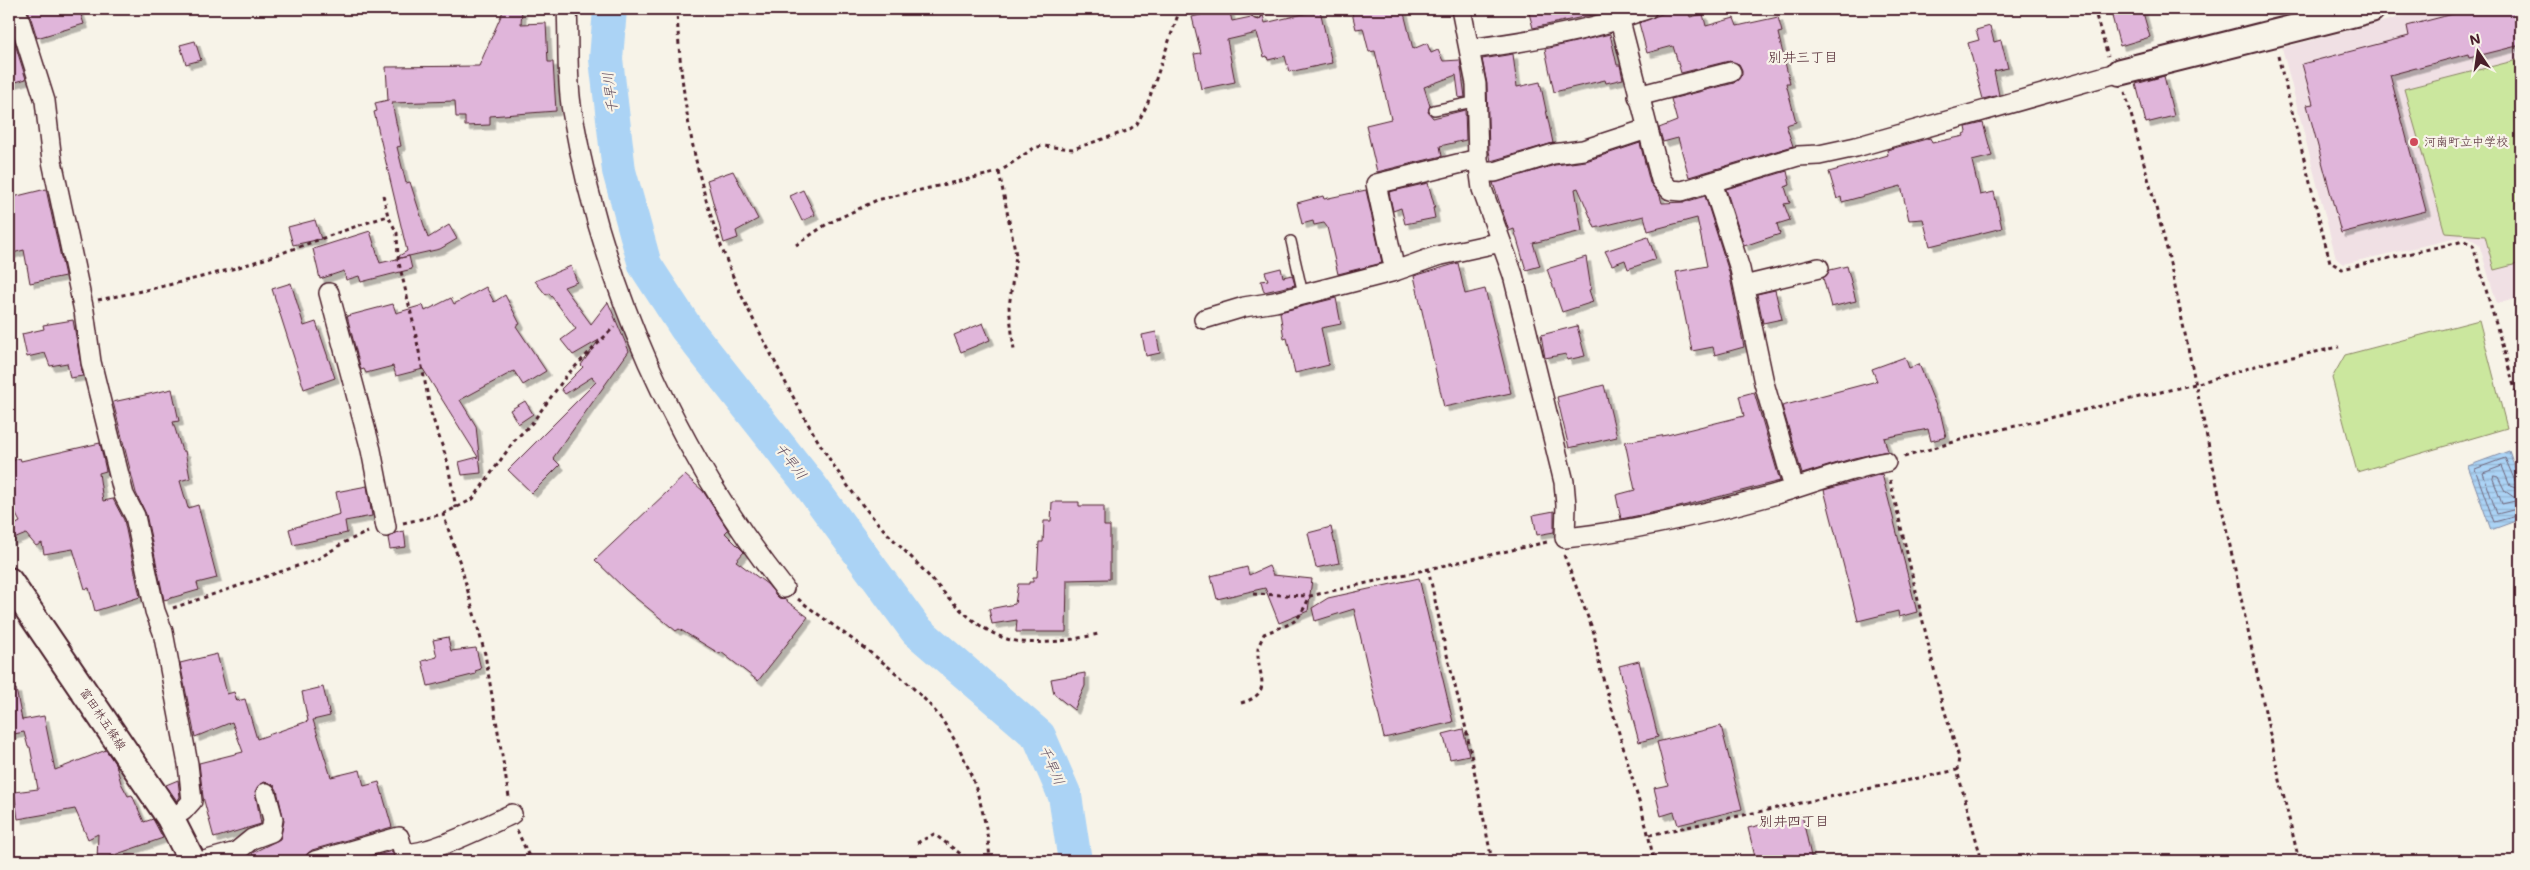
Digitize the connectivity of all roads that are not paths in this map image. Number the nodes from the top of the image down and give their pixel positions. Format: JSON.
{"nodes":[{"id":1,"x":16,"y":9,"type":"edge"},
{"id":2,"x":567,"y":9,"type":"edge"},
{"id":3,"x":1461,"y":9,"type":"edge"},
{"id":4,"x":1647,"y":9,"type":"edge"},
{"id":5,"x":2371,"y":9,"type":"edge"},
{"id":6,"x":1618,"y":13,"type":"edge"},
{"id":7,"x":1470,"y":49,"type":"junction"},
{"id":8,"x":1731,"y":72,"type":"dead end"},
{"id":9,"x":2116,"y":73,"type":"joint"},
{"id":10,"x":1638,"y":96,"type":"junction"},
{"id":11,"x":1478,"y":101,"type":"junction"},
{"id":12,"x":1434,"y":110,"type":"dead end"},
{"id":13,"x":1647,"y":129,"type":"junction"},
{"id":14,"x":1479,"y":166,"type":"junction"},
{"id":15,"x":1712,"y":182,"type":"junction"},
{"id":16,"x":1291,"y":241,"type":"dead end"},
{"id":17,"x":1501,"y":242,"type":"junction"},
{"id":18,"x":1819,"y":268,"type":"dead end"},
{"id":19,"x":1395,"y":271,"type":"junction"},
{"id":20,"x":1744,"y":286,"type":"junction"},
{"id":21,"x":329,"y":293,"type":"dead end"},
{"id":22,"x":1303,"y":294,"type":"junction"},
{"id":23,"x":1204,"y":319,"type":"dead end"},
{"id":24,"x":1886,"y":462,"type":"road end"},
{"id":25,"x":1794,"y":488,"type":"junction"},
{"id":26,"x":386,"y":527,"type":"road end"},
{"id":27,"x":9,"y":581,"type":"edge"},
{"id":28,"x":784,"y":588,"type":"road end"},
{"id":29,"x":266,"y":793,"type":"dead end"},
{"id":30,"x":512,"y":814,"type":"road end"},
{"id":31,"x":170,"y":818,"type":"junction"},
{"id":32,"x":240,"y":857,"type":"edge"},
{"id":33,"x":192,"y":861,"type":"edge"},
{"id":34,"x":204,"y":861,"type":"edge"},
{"id":35,"x":315,"y":861,"type":"edge"}],
"edges":[{"from":1,"to":31,"type":"street"},
{"from":2,"to":28,"type":"street"},
{"from":3,"to":7,"type":"street"},
{"from":4,"to":6,"type":"street"},
{"from":5,"to":9,"type":"main road"},
{"from":6,"to":7,"type":"street"},
{"from":6,"to":10,"type":"street"},
{"from":7,"to":11,"type":"street"},
{"from":8,"to":10,"type":"street"},
{"from":9,"to":15,"type":"street"},
{"from":10,"to":13,"type":"street"},
{"from":11,"to":12,"type":"lane"},
{"from":11,"to":14,"type":"street"},
{"from":13,"to":14,"type":"street"},
{"from":13,"to":15,"type":"street"},
{"from":14,"to":17,"type":"street"},
{"from":14,"to":19,"type":"street"},
{"from":15,"to":20,"type":"street"},
{"from":16,"to":22,"type":"lane"},
{"from":17,"to":19,"type":"street"},
{"from":17,"to":25,"type":"street"},
{"from":18,"to":20,"type":"street"},
{"from":19,"to":22,"type":"street"},
{"from":20,"to":25,"type":"street"},
{"from":21,"to":26,"type":"street"},
{"from":22,"to":23,"type":"street"},
{"from":24,"to":25,"type":"street"},
{"from":27,"to":31,"type":"main road","name":"富田林五條線"},
{"from":29,"to":32,"type":"street"},
{"from":30,"to":35,"type":"street"},
{"from":31,"to":33,"type":"main road","name":"富田林五條線"},
{"from":32,"to":34,"type":"street"}]}
